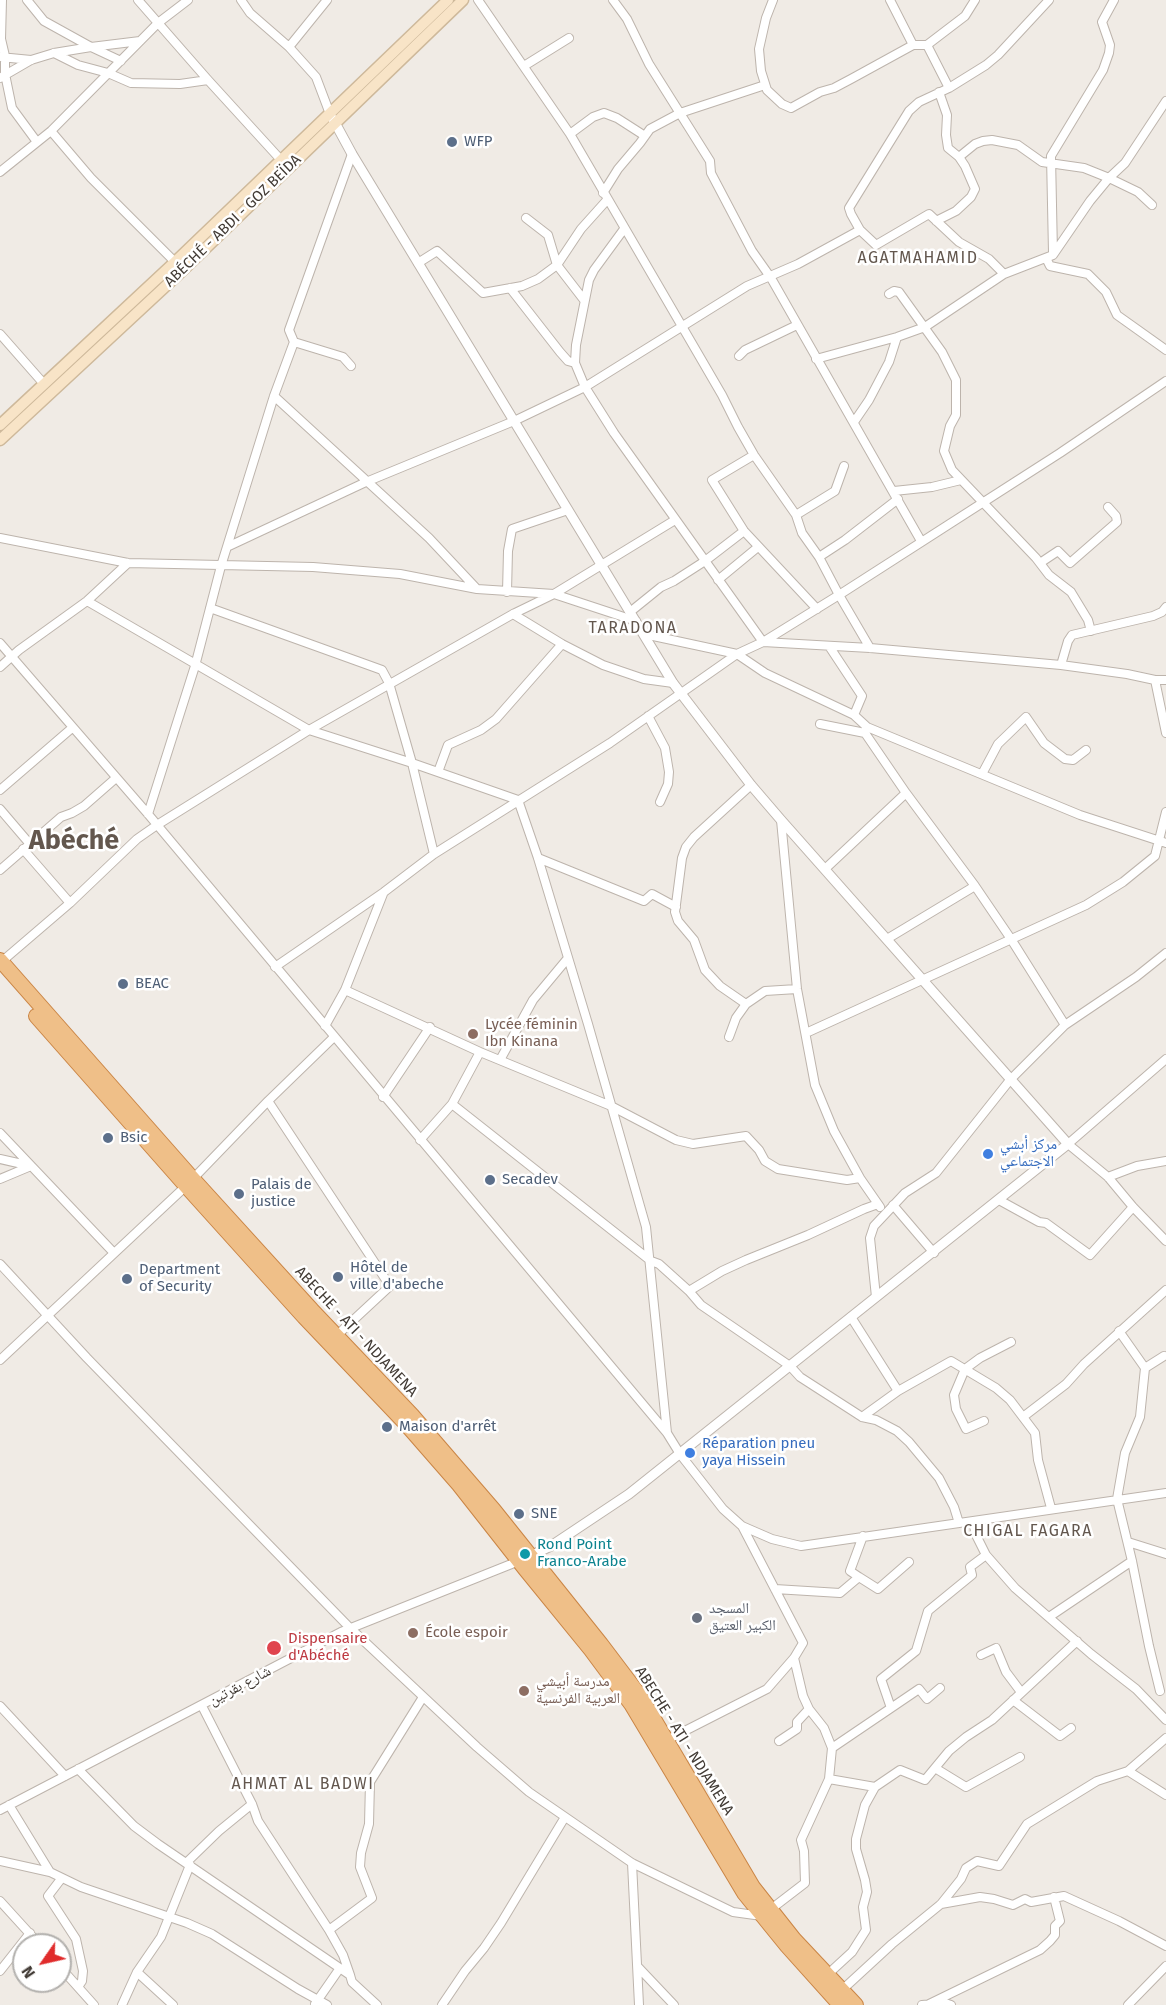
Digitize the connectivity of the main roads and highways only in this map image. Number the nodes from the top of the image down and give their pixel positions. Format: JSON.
{"nodes":[{"id":1,"x":448,"y":0,"type":"edge"},
{"id":2,"x":463,"y":0,"type":"edge"},
{"id":3,"x":333,"y":118,"type":"junction"},
{"id":4,"x":29,"y":405,"type":"junction"},
{"id":5,"x":0,"y":425,"type":"edge"},
{"id":6,"x":0,"y":440,"type":"edge"},
{"id":7,"x":0,"y":965,"type":"edge"},
{"id":8,"x":525,"y":1558,"type":"junction"},
{"id":9,"x":766,"y":1913,"type":"junction"},
{"id":10,"x":840,"y":2005,"type":"edge"},
{"id":11,"x":856,"y":2005,"type":"edge"}],
"edges":[{"from":1,"to":3,"type":"main road"},
{"from":2,"to":3,"type":"main road","name":"ABÉCHÉ - ABDI - GOZ BEÏDA"},
{"from":3,"to":4,"type":"main road","name":"ABÉCHÉ - ABDI - GOZ BEÏDA"},
{"from":3,"to":4,"type":"main road"},
{"from":4,"to":5,"type":"main road"},
{"from":4,"to":6,"type":"main road","name":"ABÉCHÉ - ABDI - GOZ BEÏDA"},
{"from":7,"to":8,"type":"highway","name":"ABECHE - ATI - NDJAMENA"},
{"from":8,"to":9,"type":"highway","name":"ABECHE - ATI - NDJAMENA"},
{"from":8,"to":9,"type":"highway","name":"ABECHE - ATI - NDJAMENA"},
{"from":9,"to":10,"type":"highway","name":"ABECHE - ATI - NDJAMENA"},
{"from":9,"to":11,"type":"highway","name":"ABECHE - ATI - NDJAMENA"}]}
